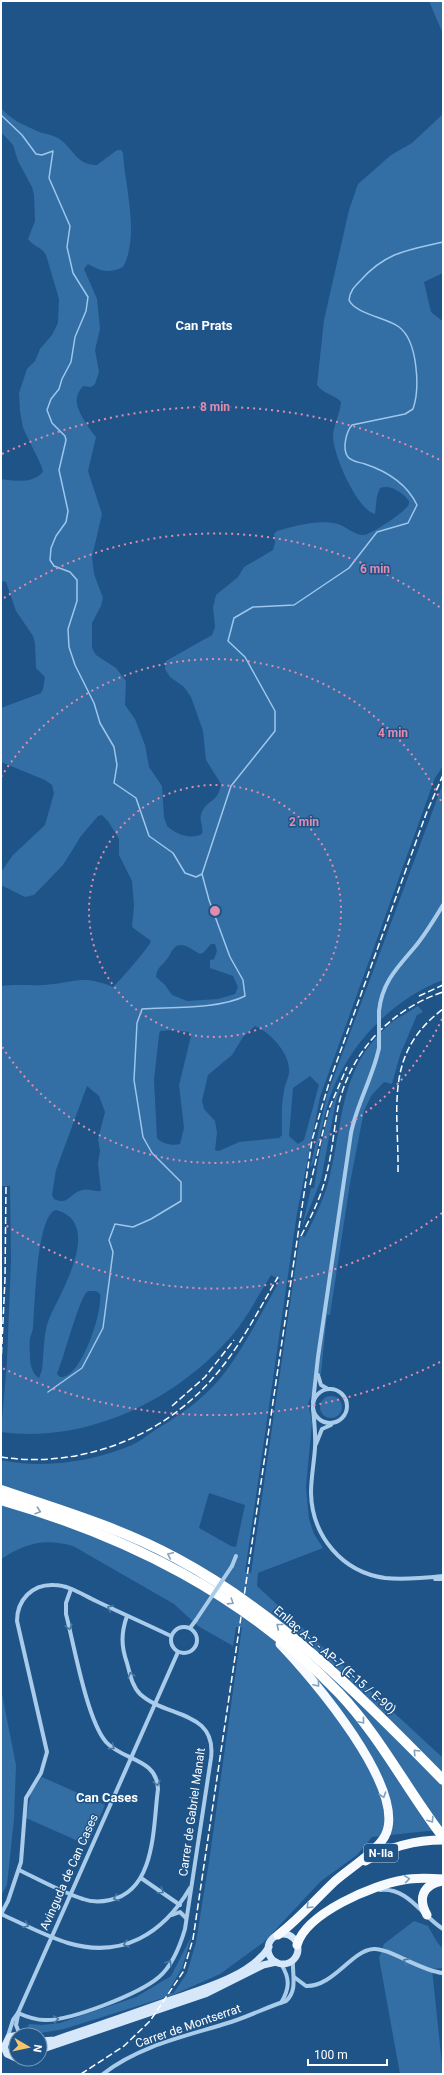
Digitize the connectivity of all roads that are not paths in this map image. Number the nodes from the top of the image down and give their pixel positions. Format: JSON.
{"nodes":[{"id":1,"x":443,"y":905,"type":"edge"},
{"id":2,"x":317,"y":1373,"type":"junction"},
{"id":3,"x":328,"y":1389,"type":"junction"},
{"id":4,"x":314,"y":1402,"type":"junction"},
{"id":5,"x":313,"y":1408,"type":"junction"},
{"id":6,"x":336,"y":1423,"type":"junction"},
{"id":7,"x":315,"y":1446,"type":"junction"},
{"id":8,"x":1,"y":1490,"type":"edge"},
{"id":9,"x":1,"y":1500,"type":"edge"},
{"id":10,"x":236,"y":1556,"type":"dead end"},
{"id":11,"x":443,"y":1576,"type":"edge"},
{"id":12,"x":425,"y":1578,"type":"junction"},
{"id":13,"x":443,"y":1579,"type":"edge"},
{"id":14,"x":71,"y":1589,"type":"junction"},
{"id":15,"x":127,"y":1616,"type":"junction"},
{"id":16,"x":262,"y":1625,"type":"junction"},
{"id":17,"x":190,"y":1628,"type":"junction"},
{"id":18,"x":171,"y":1636,"type":"junction"},
{"id":19,"x":178,"y":1652,"type":"junction"},
{"id":20,"x":155,"y":1703,"type":"junction"},
{"id":21,"x":131,"y":1757,"type":"junction"},
{"id":22,"x":443,"y":1780,"type":"edge"},
{"id":23,"x":443,"y":1839,"type":"edge"},
{"id":24,"x":19,"y":1870,"type":"junction"},
{"id":25,"x":141,"y":1878,"type":"junction"},
{"id":26,"x":337,"y":1879,"type":"junction"},
{"id":27,"x":443,"y":1880,"type":"edge"},
{"id":28,"x":192,"y":1885,"type":"junction"},
{"id":29,"x":71,"y":1894,"type":"junction"},
{"id":30,"x":357,"y":1895,"type":"junction"},
{"id":31,"x":180,"y":1905,"type":"junction"},
{"id":32,"x":1,"y":1914,"type":"edge"},
{"id":33,"x":170,"y":1916,"type":"junction"},
{"id":34,"x":427,"y":1916,"type":"junction"},
{"id":35,"x":186,"y":1919,"type":"junction"},
{"id":36,"x":443,"y":1929,"type":"edge"},
{"id":37,"x":52,"y":1936,"type":"junction"},
{"id":38,"x":278,"y":1936,"type":"junction"},
{"id":39,"x":297,"y":1945,"type":"junction"},
{"id":40,"x":269,"y":1947,"type":"junction"},
{"id":41,"x":293,"y":1960,"type":"junction"},
{"id":42,"x":278,"y":1963,"type":"junction"},
{"id":43,"x":443,"y":1973,"type":"edge"},
{"id":44,"x":294,"y":1976,"type":"junction"},
{"id":45,"x":281,"y":2003,"type":"junction"},
{"id":46,"x":18,"y":2013,"type":"junction"},
{"id":47,"x":17,"y":2027,"type":"edge"},
{"id":48,"x":48,"y":2040,"type":"edge"},
{"id":49,"x":4,"y":2045,"type":"edge"},
{"id":50,"x":48,"y":2047,"type":"edge"},
{"id":51,"x":103,"y":2074,"type":"edge"}],
"edges":[{"from":1,"to":2,"type":"street","bridge":true},
{"from":2,"to":3,"type":"street"},
{"from":2,"to":4,"type":"street"},
{"from":3,"to":4,"type":"street"},
{"from":3,"to":6,"type":"street"},
{"from":4,"to":5,"type":"street"},
{"from":5,"to":6,"type":"street"},
{"from":5,"to":7,"type":"street"},
{"from":6,"to":7,"type":"street"},
{"from":7,"to":12,"type":"street"},
{"from":22,"to":8,"type":"highway","name":"Enllaç A-2 - AP-7 (E-15 / E-90)","one_way":true},
{"from":9,"to":16,"type":"highway","name":"Enllaç A-2 - AP-7 (E-15 / E-90)","one_way":true},
{"from":10,"to":17,"type":"street","bridge":true},
{"from":11,"to":12,"type":"street"},
{"from":12,"to":13,"type":"street"},
{"from":15,"to":14,"type":"street","one_way":true},
{"from":14,"to":21,"type":"street","one_way":true},
{"from":14,"to":24,"type":"street"},
{"from":15,"to":18,"type":"street"},
{"from":20,"to":15,"type":"street","name":"Carrer de Gabriel Manalt","one_way":true},
{"from":16,"to":23,"type":"highway","name":"Enllaç A-2 - AP-7 (E-15 / E-90)","one_way":true},
{"from":16,"to":26,"type":"highway","one_way":true},
{"from":17,"to":18,"type":"street"},
{"from":17,"to":19,"type":"street"},
{"from":18,"to":19,"type":"street"},
{"from":19,"to":20,"type":"street","name":"Avinguda de Can Cases"},
{"from":20,"to":21,"type":"street","name":"Avinguda de Can Cases"},
{"from":20,"to":28,"type":"street","name":"Carrer de Gabriel Manalt"},
{"from":21,"to":25,"type":"street","one_way":true},
{"from":21,"to":29,"type":"street","name":"Avinguda de Can Cases"},
{"from":23,"to":26,"type":"highway","number":"N-IIa"},
{"from":24,"to":29,"type":"street"},
{"from":24,"to":32,"type":"street"},
{"from":25,"to":29,"type":"street","one_way":true},
{"from":25,"to":31,"type":"street","one_way":true},
{"from":26,"to":38,"type":"highway","number":"N-IIa","one_way":true},
{"from":30,"to":27,"type":"highway","one_way":true},
{"from":27,"to":34,"type":"highway"},
{"from":28,"to":31,"type":"street","name":"Carrer de Gabriel Manalt"},
{"from":28,"to":35,"type":"street"},
{"from":29,"to":37,"type":"street","name":"Avinguda de Can Cases"},
{"from":30,"to":34,"type":"street"},
{"from":30,"to":39,"type":"highway"},
{"from":31,"to":33,"type":"street","name":"Carrer de Gabriel Manalt"},
{"from":32,"to":37,"type":"street","name":"Carrer de Gabriel Manalt","one_way":true},
{"from":33,"to":35,"type":"street"},
{"from":33,"to":37,"type":"street","name":"Carrer de Gabriel Manalt","one_way":true},
{"from":34,"to":36,"type":"street"},
{"from":46,"to":35,"type":"street","one_way":true},
{"from":37,"to":46,"type":"street","name":"Avinguda de Can Cases"},
{"from":38,"to":39,"type":"main road"},
{"from":38,"to":40,"type":"main road","number":"N-IIa"},
{"from":39,"to":41,"type":"main road"},
{"from":40,"to":42,"type":"main road"},
{"from":40,"to":48,"type":"main road","number":"N-IIa"},
{"from":41,"to":42,"type":"main road"},
{"from":41,"to":44,"type":"street","name":"Carrer de Montserrat"},
{"from":42,"to":45,"type":"street"},
{"from":42,"to":50,"type":"main road"},
{"from":43,"to":44,"type":"street","one_way":true},
{"from":44,"to":45,"type":"street","name":"Carrer de Montserrat"},
{"from":45,"to":51,"type":"street","name":"Carrer de Montserrat"},
{"from":46,"to":47,"type":"street","name":"Avinguda de Can Cases"},
{"from":46,"to":49,"type":"street","name":"Avinguda de Can Cases"}]}
